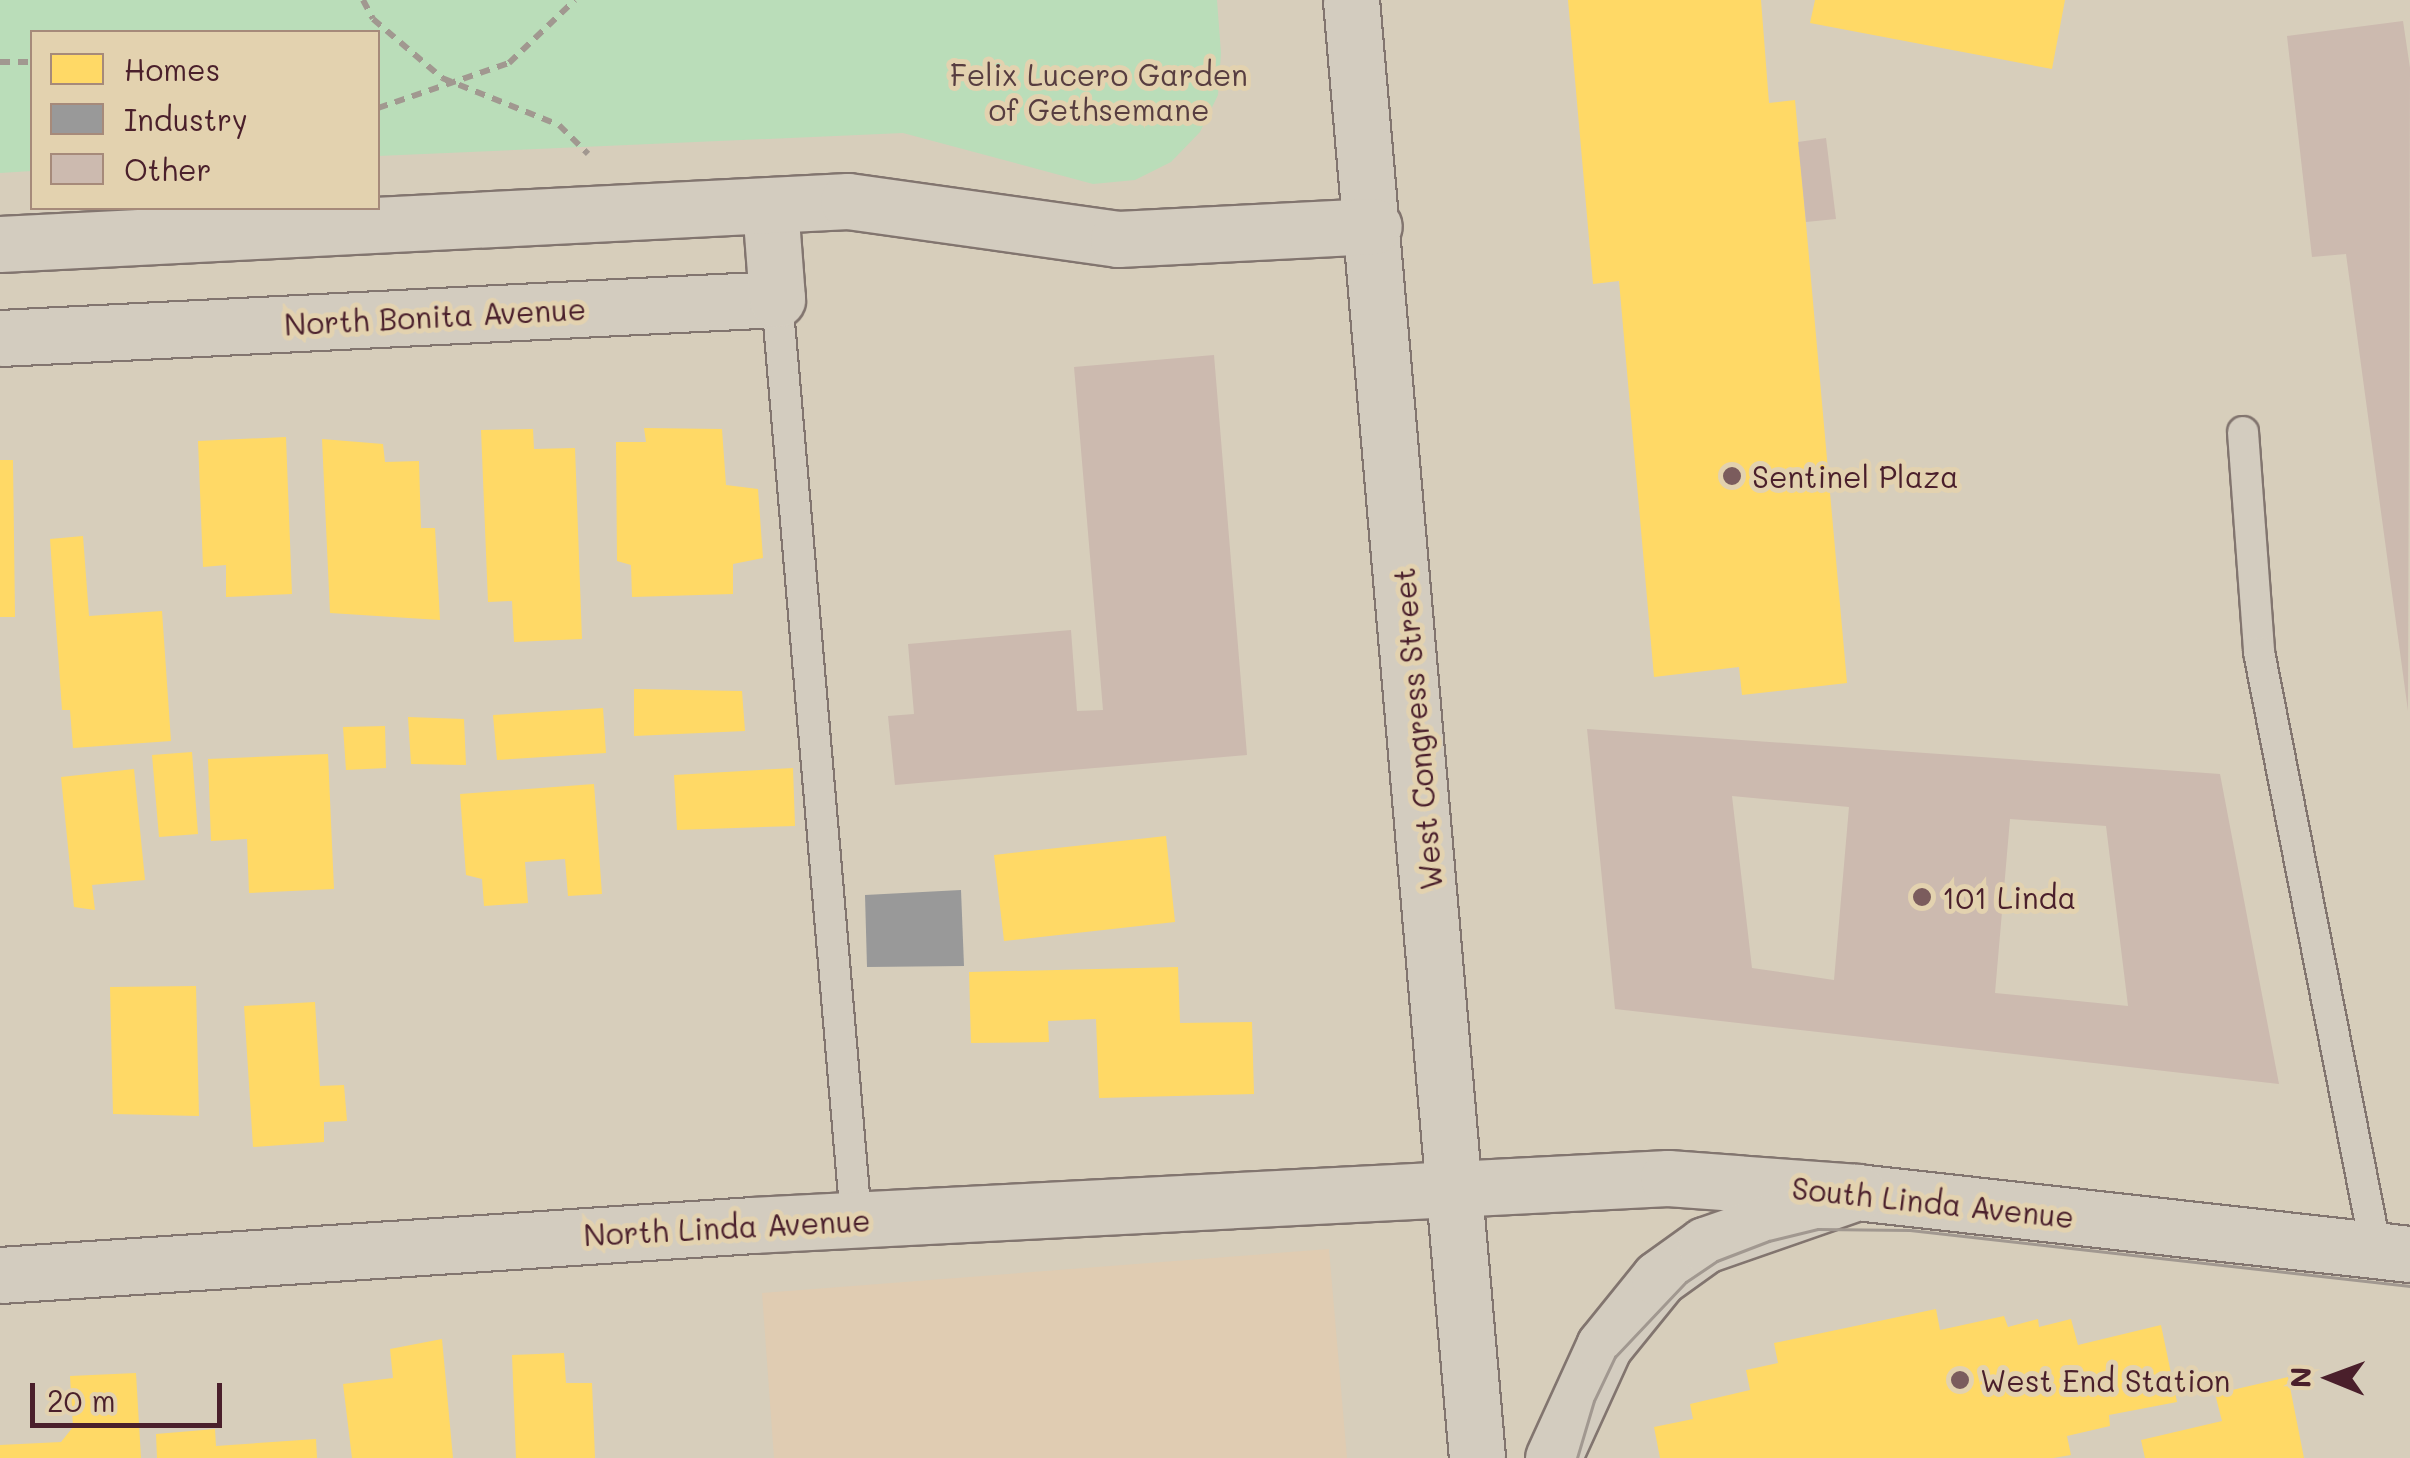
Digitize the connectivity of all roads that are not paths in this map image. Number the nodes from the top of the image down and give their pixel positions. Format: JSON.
{"nodes":[{"id":1,"x":1351,"y":0,"type":"edge"},
{"id":2,"x":770,"y":205,"type":"junction"},
{"id":3,"x":1374,"y":226,"type":"junction"},
{"id":4,"x":0,"y":244,"type":"edge"},
{"id":5,"x":777,"y":299,"type":"junction"},
{"id":6,"x":0,"y":338,"type":"edge"},
{"id":7,"x":2243,"y":432,"type":"dead end"},
{"id":8,"x":1454,"y":1187,"type":"junction"},
{"id":9,"x":1857,"y":1192,"type":"junction"},
{"id":10,"x":856,"y":1219,"type":"junction"},
{"id":11,"x":2393,"y":1252,"type":"edge"},
{"id":12,"x":0,"y":1275,"type":"edge"},
{"id":13,"x":1478,"y":1458,"type":"edge"},
{"id":14,"x":1552,"y":1458,"type":"edge"}],
"edges":[{"from":1,"to":3,"type":"street","name":"West Congress Street"},
{"from":2,"to":3,"type":"street"},
{"from":2,"to":4,"type":"street"},
{"from":2,"to":5,"type":"street"},
{"from":3,"to":8,"type":"street","name":"West Congress Street"},
{"from":5,"to":6,"type":"street","name":"North Bonita Avenue"},
{"from":5,"to":10,"type":"lane"},
{"from":7,"to":11,"type":"lane"},
{"from":8,"to":9,"type":"street","name":"South Linda Avenue"},
{"from":8,"to":10,"type":"street","name":"North Linda Avenue"},
{"from":8,"to":13,"type":"street","name":"West Congress Street"},
{"from":9,"to":11,"type":"street","name":"South Linda Avenue"},
{"from":9,"to":14,"type":"street"},
{"from":10,"to":12,"type":"street","name":"North Linda Avenue"}]}
